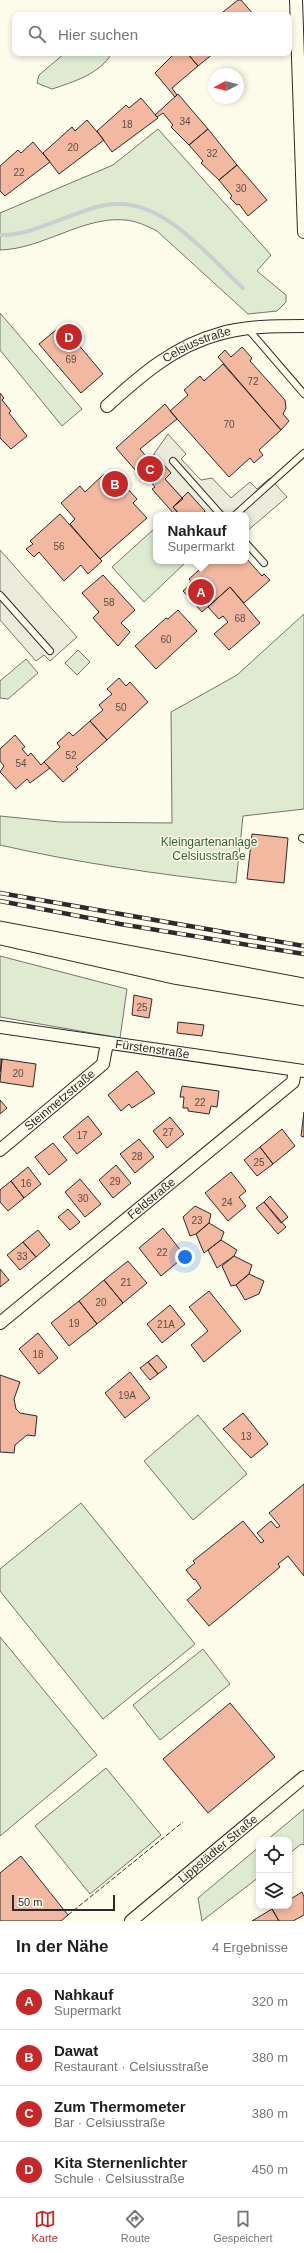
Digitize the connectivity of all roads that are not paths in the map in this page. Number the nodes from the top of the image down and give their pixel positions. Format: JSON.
{"nodes":[{"id":1,"x":296,"y":0,"type":"edge"},
{"id":2,"x":301,"y":24,"type":"edge"},
{"id":3,"x":304,"y":232,"type":"edge"},
{"id":4,"x":304,"y":326,"type":"edge"},
{"id":5,"x":248,"y":329,"type":"junction"},
{"id":6,"x":304,"y":394,"type":"edge"},
{"id":7,"x":107,"y":406,"type":"dead end"},
{"id":8,"x":304,"y":453,"type":"edge"},
{"id":9,"x":174,"y":461,"type":"dead end"},
{"id":10,"x":218,"y":512,"type":"edge"},
{"id":11,"x":238,"y":512,"type":"edge"},
{"id":12,"x":249,"y":546,"type":"edge"},
{"id":13,"x":264,"y":563,"type":"dead end"},
{"id":14,"x":0,"y":596,"type":"edge"},
{"id":15,"x":50,"y":651,"type":"dead end"},
{"id":16,"x":0,"y":1027,"type":"edge"},
{"id":17,"x":107,"y":1043,"type":"junction"},
{"id":18,"x":299,"y":1070,"type":"edge"},
{"id":19,"x":0,"y":1150,"type":"edge"},
{"id":20,"x":0,"y":1323,"type":"edge"},
{"id":21,"x":304,"y":1777,"type":"edge"},
{"id":22,"x":131,"y":1921,"type":"edge"}],
"edges":[{"from":1,"to":2,"type":"street"},
{"from":2,"to":3,"type":"street"},
{"from":4,"to":5,"type":"street","name":"Celsiusstraße"},
{"from":5,"to":6,"type":"lane"},
{"from":5,"to":7,"type":"street","name":"Celsiusstraße"},
{"from":8,"to":11,"type":"lane"},
{"from":9,"to":10,"type":"lane"},
{"from":12,"to":13,"type":"lane"},
{"from":14,"to":15,"type":"lane"},
{"from":16,"to":17,"type":"street","name":"Fürstenstraße"},
{"from":17,"to":18,"type":"street","name":"Fürstenstraße"},
{"from":17,"to":19,"type":"street","name":"Steinmetzstraße"},
{"from":18,"to":20,"type":"street","name":"Feldstraße"},
{"from":21,"to":22,"type":"street","name":"Lippstädter Straße"}]}
